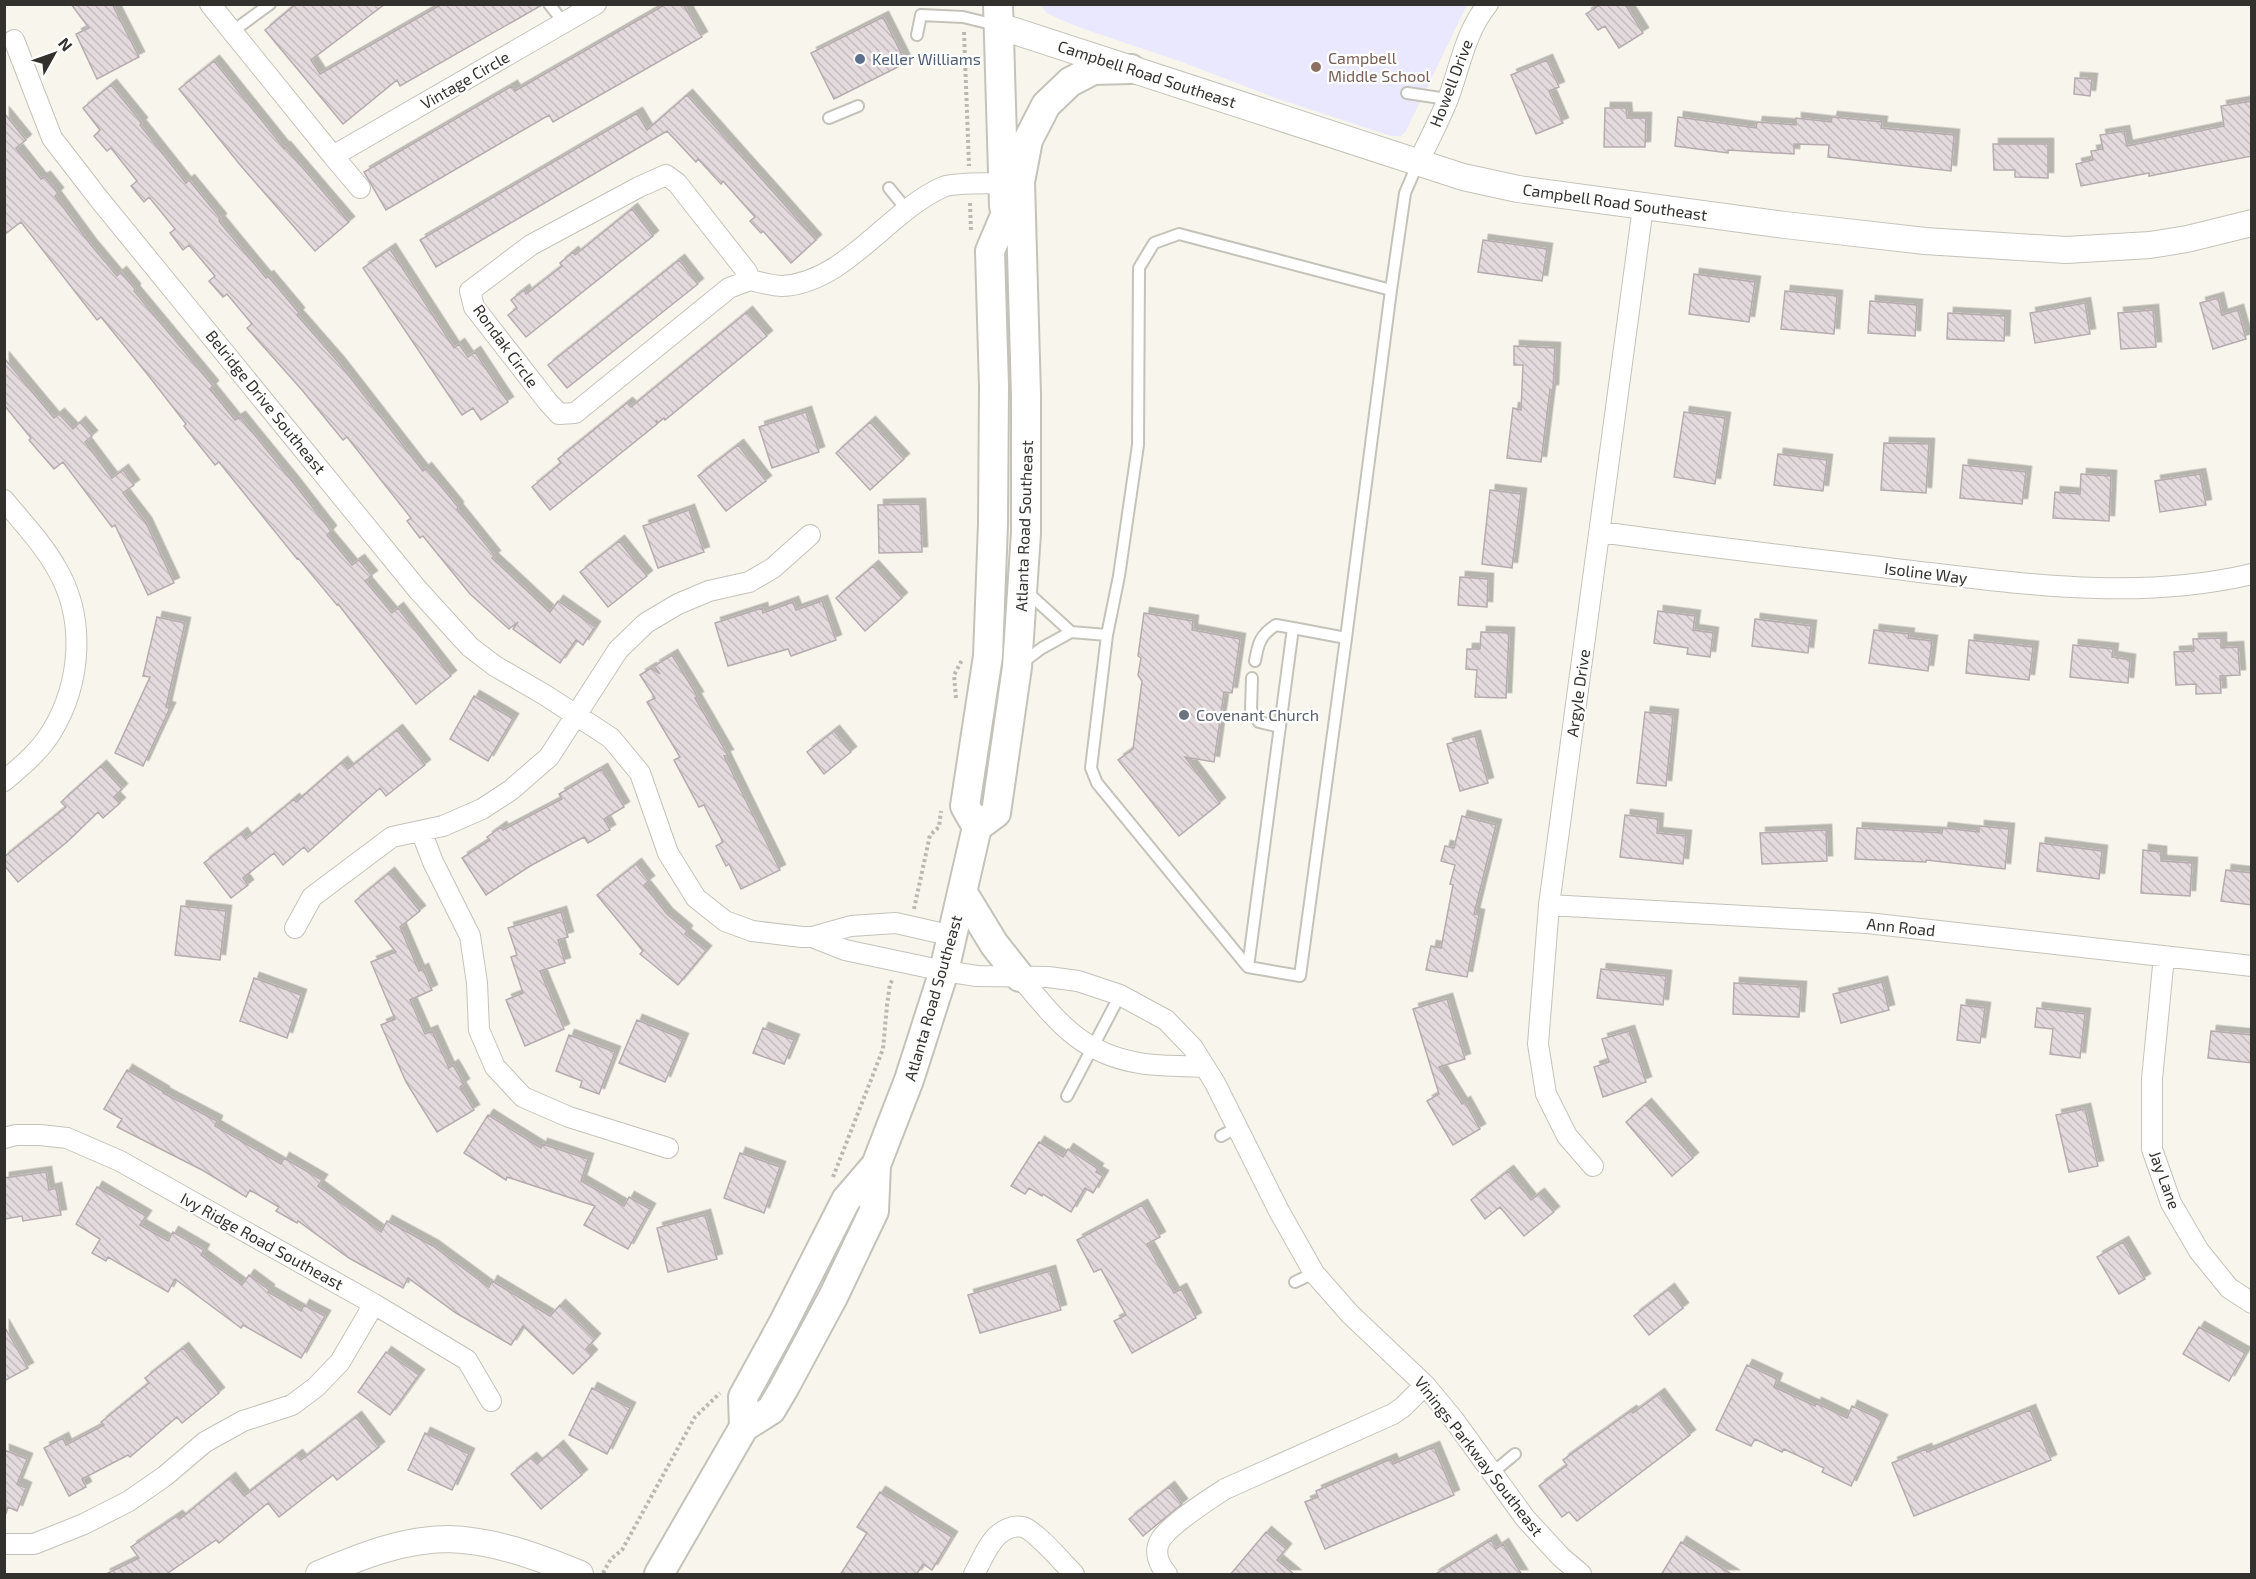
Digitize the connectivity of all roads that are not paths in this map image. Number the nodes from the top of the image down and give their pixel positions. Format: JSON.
{"nodes":[{"id":1,"x":210,"y":4,"type":"edge"},
{"id":2,"x":270,"y":4,"type":"edge"},
{"id":3,"x":549,"y":4,"type":"edge"},
{"id":4,"x":596,"y":4,"type":"edge"},
{"id":5,"x":1488,"y":4,"type":"edge"},
{"id":6,"x":998,"y":15,"type":"edge"},
{"id":7,"x":564,"y":23,"type":"junction"},
{"id":8,"x":233,"y":31,"type":"junction"},
{"id":9,"x":917,"y":35,"type":"dead end"},
{"id":10,"x":14,"y":40,"type":"dead end"},
{"id":11,"x":1131,"y":69,"type":"junction"},
{"id":12,"x":1407,"y":93,"type":"dead end"},
{"id":13,"x":1448,"y":99,"type":"junction"},
{"id":14,"x":858,"y":106,"type":"dead end"},
{"id":15,"x":829,"y":118,"type":"dead end"},
{"id":16,"x":333,"y":156,"type":"junction"},
{"id":17,"x":1418,"y":163,"type":"junction"},
{"id":18,"x":1003,"y":183,"type":"junction"},
{"id":19,"x":360,"y":188,"type":"dead end"},
{"id":20,"x":889,"y":188,"type":"dead end"},
{"id":21,"x":1643,"y":207,"type":"junction"},
{"id":22,"x":907,"y":210,"type":"junction"},
{"id":23,"x":1004,"y":218,"type":"junction"},
{"id":24,"x":2252,"y":223,"type":"edge"},
{"id":25,"x":1023,"y":255,"type":"junction"},
{"id":26,"x":750,"y":280,"type":"junction"},
{"id":27,"x":1391,"y":290,"type":"junction"},
{"id":28,"x":4,"y":500,"type":"edge"},
{"id":29,"x":1600,"y":532,"type":"junction"},
{"id":30,"x":810,"y":535,"type":"dead end"},
{"id":31,"x":2252,"y":574,"type":"edge"},
{"id":32,"x":1023,"y":588,"type":"junction"},
{"id":33,"x":1293,"y":628,"type":"junction"},
{"id":34,"x":1071,"y":632,"type":"junction"},
{"id":35,"x":1107,"y":635,"type":"junction"},
{"id":36,"x":1346,"y":638,"type":"junction"},
{"id":37,"x":1255,"y":661,"type":"dead end"},
{"id":38,"x":1017,"y":667,"type":"junction"},
{"id":39,"x":1252,"y":678,"type":"dead end"},
{"id":40,"x":576,"y":714,"type":"junction"},
{"id":41,"x":1280,"y":727,"type":"junction"},
{"id":42,"x":4,"y":781,"type":"edge"},
{"id":43,"x":977,"y":827,"type":"junction"},
{"id":44,"x":422,"y":831,"type":"junction"},
{"id":45,"x":963,"y":893,"type":"junction"},
{"id":46,"x":1549,"y":905,"type":"junction"},
{"id":47,"x":295,"y":928,"type":"dead end"},
{"id":48,"x":953,"y":936,"type":"junction"},
{"id":49,"x":812,"y":937,"type":"junction"},
{"id":50,"x":2164,"y":956,"type":"junction"},
{"id":51,"x":2252,"y":966,"type":"edge"},
{"id":52,"x":1248,"y":967,"type":"junction"},
{"id":53,"x":944,"y":971,"type":"junction"},
{"id":54,"x":1020,"y":977,"type":"junction"},
{"id":55,"x":1119,"y":994,"type":"junction"},
{"id":56,"x":1092,"y":1050,"type":"junction"},
{"id":57,"x":1204,"y":1068,"type":"junction"},
{"id":58,"x":1067,"y":1096,"type":"dead end"},
{"id":59,"x":4,"y":1138,"type":"edge"},
{"id":60,"x":668,"y":1148,"type":"dead end"},
{"id":61,"x":1593,"y":1166,"type":"dead end"},
{"id":62,"x":1314,"y":1273,"type":"junction"},
{"id":63,"x":1295,"y":1282,"type":"dead end"},
{"id":64,"x":2252,"y":1303,"type":"edge"},
{"id":65,"x":374,"y":1304,"type":"junction"},
{"id":66,"x":1425,"y":1385,"type":"junction"},
{"id":67,"x":491,"y":1401,"type":"dead end"},
{"id":68,"x":1515,"y":1454,"type":"dead end"},
{"id":69,"x":1492,"y":1473,"type":"junction"},
{"id":70,"x":4,"y":1544,"type":"edge"},
{"id":71,"x":320,"y":1575,"type":"edge"},
{"id":72,"x":580,"y":1575,"type":"edge"},
{"id":73,"x":659,"y":1575,"type":"edge"},
{"id":74,"x":974,"y":1575,"type":"edge"},
{"id":75,"x":1074,"y":1575,"type":"edge"},
{"id":76,"x":1167,"y":1575,"type":"edge"},
{"id":77,"x":1581,"y":1575,"type":"edge"}],
"edges":[{"from":1,"to":8,"type":"street"},
{"from":2,"to":8,"type":"lane"},
{"from":3,"to":7,"type":"lane"},
{"from":4,"to":7,"type":"street","name":"Vintage Circle"},
{"from":5,"to":13,"type":"street","name":"Howell Drive"},
{"from":6,"to":9,"type":"lane"},
{"from":6,"to":11,"type":"street","name":"Campbell Road Southeast"},
{"from":6,"to":18,"type":"main road","name":"Atlanta Road Southeast"},
{"from":7,"to":16,"type":"street","name":"Vintage Circle"},
{"from":8,"to":16,"type":"street"},
{"from":10,"to":40,"type":"street","name":"Belridge Drive Southeast"},
{"from":11,"to":17,"type":"street","name":"Campbell Road Southeast"},
{"from":11,"to":25,"type":"main road"},
{"from":12,"to":13,"type":"lane"},
{"from":13,"to":17,"type":"street","name":"Howell Drive"},
{"from":14,"to":15,"type":"lane"},
{"from":16,"to":19,"type":"street"},
{"from":17,"to":21,"type":"street","name":"Campbell Road Southeast"},
{"from":17,"to":27,"type":"lane"},
{"from":18,"to":22,"type":"street"},
{"from":18,"to":23,"type":"main road","name":"Atlanta Road Southeast"},
{"from":20,"to":22,"type":"lane"},
{"from":21,"to":24,"type":"street","name":"Campbell Road Southeast"},
{"from":21,"to":29,"type":"street","name":"Argyle Drive"},
{"from":22,"to":26,"type":"street"},
{"from":23,"to":25,"type":"main road","name":"Atlanta Road Southeast"},
{"from":23,"to":43,"type":"main road","name":"Atlanta Road Southeast"},
{"from":25,"to":32,"type":"main road","name":"Atlanta Road Southeast"},
{"from":26,"to":26,"type":"street","name":"Rondak Circle"},
{"from":27,"to":35,"type":"lane"},
{"from":27,"to":36,"type":"lane"},
{"from":28,"to":42,"type":"street"},
{"from":29,"to":31,"type":"street","name":"Isoline Way"},
{"from":29,"to":46,"type":"street","name":"Argyle Drive"},
{"from":30,"to":40,"type":"street"},
{"from":32,"to":34,"type":"lane"},
{"from":32,"to":38,"type":"main road","name":"Atlanta Road Southeast"},
{"from":33,"to":36,"type":"lane"},
{"from":33,"to":37,"type":"lane"},
{"from":33,"to":41,"type":"lane"},
{"from":34,"to":35,"type":"lane"},
{"from":34,"to":38,"type":"lane"},
{"from":35,"to":52,"type":"lane"},
{"from":36,"to":52,"type":"lane"},
{"from":38,"to":43,"type":"main road","name":"Atlanta Road Southeast"},
{"from":39,"to":41,"type":"lane"},
{"from":40,"to":44,"type":"street"},
{"from":40,"to":49,"type":"street","name":"Belridge Drive Southeast"},
{"from":41,"to":52,"type":"lane"},
{"from":43,"to":45,"type":"main road","name":"Atlanta Road Southeast"},
{"from":44,"to":47,"type":"street"},
{"from":44,"to":60,"type":"street"},
{"from":45,"to":48,"type":"main road","name":"Atlanta Road Southeast"},
{"from":45,"to":54,"type":"main road"},
{"from":46,"to":50,"type":"street","name":"Ann Road"},
{"from":46,"to":61,"type":"street","name":"Argyle Drive"},
{"from":48,"to":49,"type":"street","name":"Belridge Drive Southeast"},
{"from":48,"to":53,"type":"main road","name":"Atlanta Road Southeast"},
{"from":49,"to":53,"type":"street","name":"Belridge Drive Southeast"},
{"from":50,"to":51,"type":"street","name":"Ann Road"},
{"from":50,"to":64,"type":"street","name":"Jay Lane"},
{"from":53,"to":54,"type":"street","name":"Vinings Parkway Southeast"},
{"from":53,"to":73,"type":"main road","name":"Atlanta Road Southeast"},
{"from":54,"to":55,"type":"street","name":"Vinings Parkway Southeast"},
{"from":54,"to":56,"type":"street"},
{"from":55,"to":56,"type":"lane"},
{"from":55,"to":57,"type":"street","name":"Vinings Parkway Southeast"},
{"from":56,"to":57,"type":"street"},
{"from":56,"to":58,"type":"lane"},
{"from":57,"to":62,"type":"street","name":"Vinings Parkway Southeast"},
{"from":59,"to":65,"type":"street","name":"Ivy Ridge Road Southeast"},
{"from":62,"to":63,"type":"lane"},
{"from":62,"to":66,"type":"street","name":"Vinings Parkway Southeast"},
{"from":65,"to":67,"type":"street","name":"Ivy Ridge Road Southeast"},
{"from":65,"to":70,"type":"street"},
{"from":66,"to":69,"type":"street","name":"Vinings Parkway Southeast"},
{"from":66,"to":76,"type":"street"},
{"from":68,"to":69,"type":"lane"},
{"from":69,"to":77,"type":"street","name":"Vinings Parkway Southeast"},
{"from":71,"to":72,"type":"street"},
{"from":74,"to":75,"type":"street"}]}
